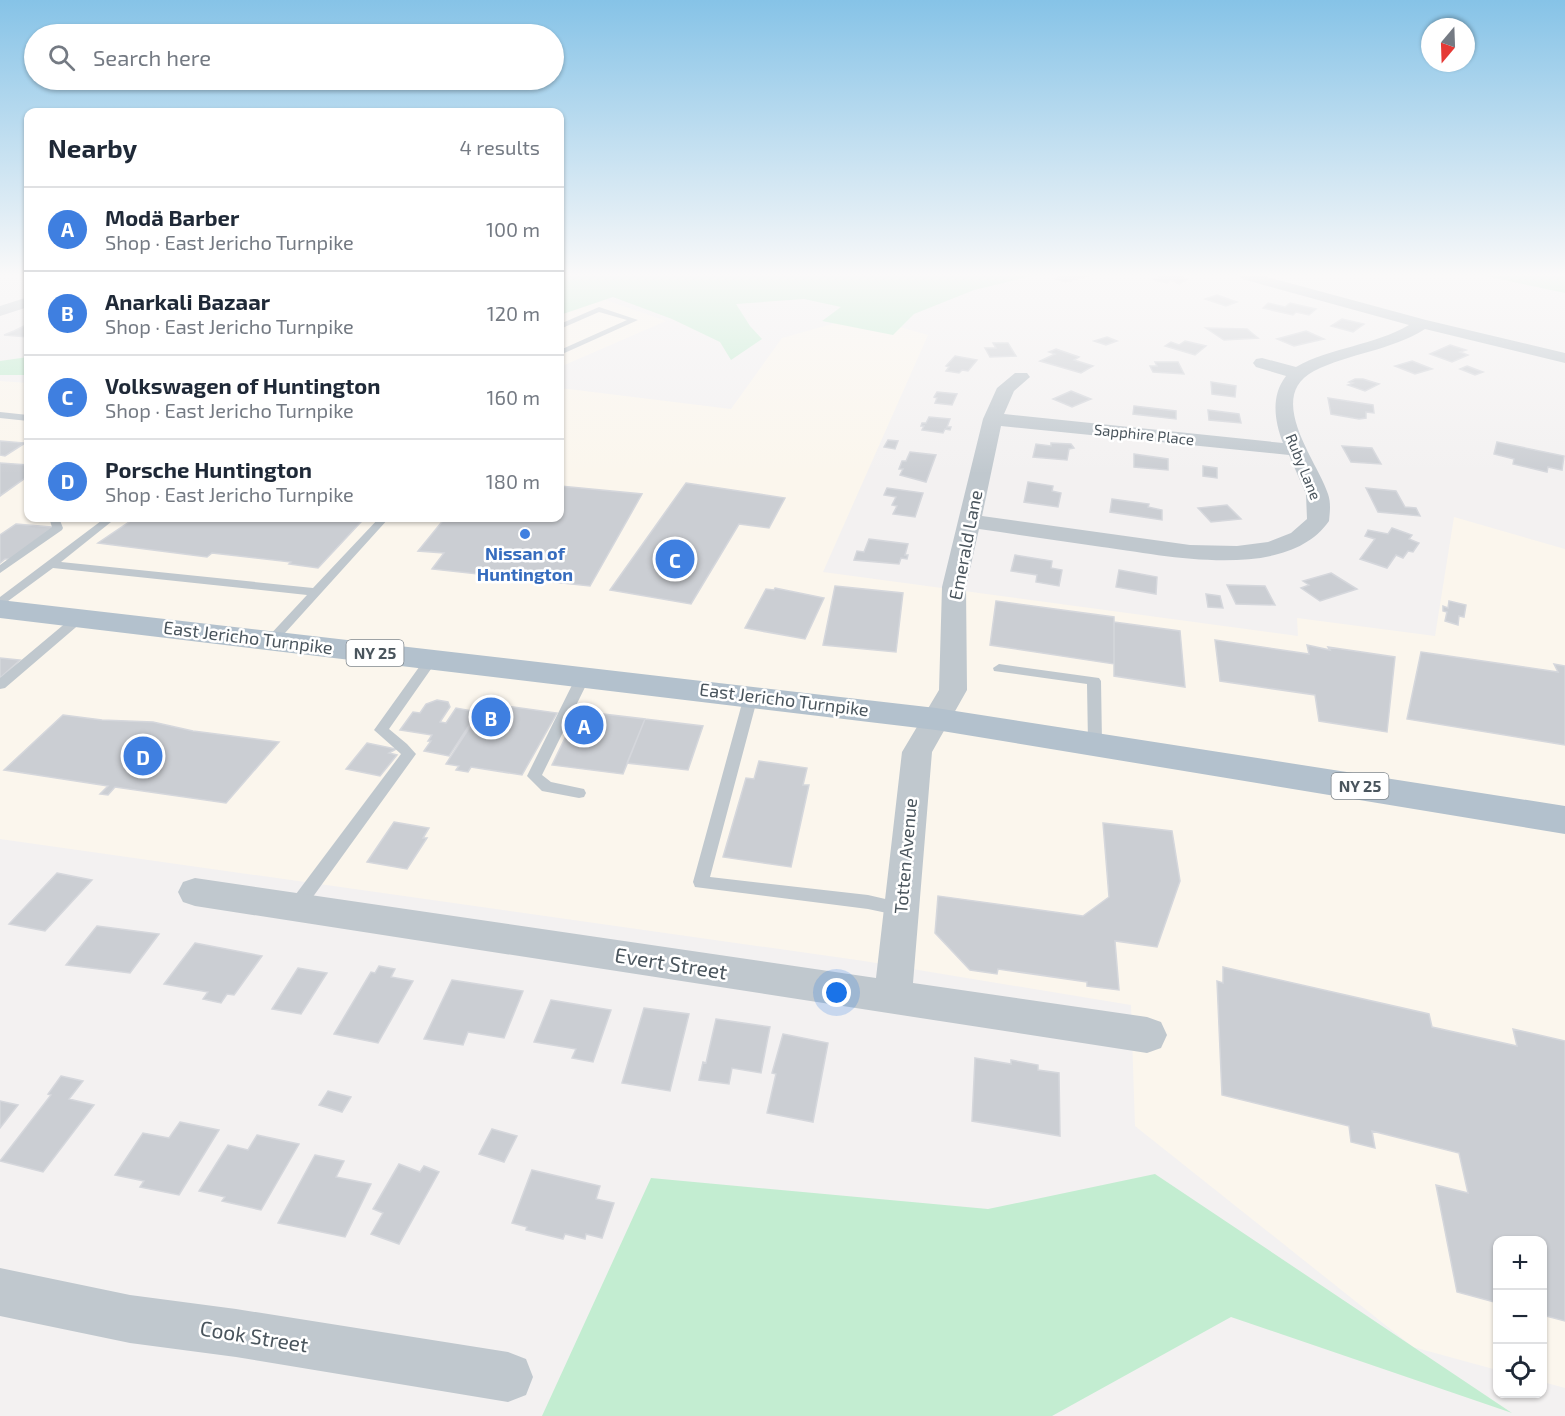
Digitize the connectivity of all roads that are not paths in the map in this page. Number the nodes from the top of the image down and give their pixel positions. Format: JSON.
{"nodes":[{"id":1,"x":584,"y":342,"type":"edge"},
{"id":2,"x":1387,"y":342,"type":"edge"},
{"id":3,"x":1498,"y":342,"type":"edge"},
{"id":4,"x":564,"y":351,"type":"edge"},
{"id":5,"x":1565,"y":358,"type":"edge"},
{"id":6,"x":1262,"y":363,"type":"dead end"},
{"id":7,"x":1297,"y":374,"type":"junction"},
{"id":8,"x":1021,"y":377,"type":"dead end"},
{"id":9,"x":0,"y":415,"type":"edge"},
{"id":10,"x":24,"y":418,"type":"edge"},
{"id":11,"x":993,"y":419,"type":"junction"},
{"id":12,"x":1295,"y":450,"type":"junction"},
{"id":13,"x":969,"y":521,"type":"junction"},
{"id":14,"x":56,"y":522,"type":"edge"},
{"id":15,"x":106,"y":522,"type":"edge"},
{"id":16,"x":380,"y":522,"type":"edge"},
{"id":17,"x":51,"y":564,"type":"junction"},
{"id":18,"x":0,"y":570,"type":"edge"},
{"id":19,"x":316,"y":592,"type":"junction"},
{"id":20,"x":0,"y":603,"type":"edge"},
{"id":21,"x":0,"y":609,"type":"edge"},
{"id":22,"x":78,"y":619,"type":"junction"},
{"id":23,"x":271,"y":641,"type":"junction"},
{"id":24,"x":432,"y":659,"type":"junction"},
{"id":25,"x":999,"y":668,"type":"dead end"},
{"id":26,"x":583,"y":677,"type":"junction"},
{"id":27,"x":0,"y":686,"type":"edge"},
{"id":28,"x":751,"y":696,"type":"junction"},
{"id":29,"x":936,"y":719,"type":"junction"},
{"id":30,"x":1095,"y":743,"type":"junction"},
{"id":31,"x":579,"y":793,"type":"dead end"},
{"id":32,"x":1565,"y":820,"type":"edge"},
{"id":33,"x":195,"y":892,"type":"dead end"},
{"id":34,"x":296,"y":907,"type":"junction"},
{"id":35,"x":902,"y":909,"type":"junction"},
{"id":36,"x":893,"y":997,"type":"junction"},
{"id":37,"x":1147,"y":1035,"type":"dead end"},
{"id":38,"x":0,"y":1292,"type":"edge"},
{"id":39,"x":508,"y":1377,"type":"dead end"}],
"edges":[{"from":1,"to":4,"type":"lane"},
{"from":2,"to":7,"type":"street"},
{"from":3,"to":5,"type":"street"},
{"from":6,"to":7,"type":"street"},
{"from":7,"to":12,"type":"street","name":"Ruby Lane"},
{"from":8,"to":11,"type":"street","name":"Emerald Lane"},
{"from":9,"to":10,"type":"lane"},
{"from":11,"to":12,"type":"street","name":"Sapphire Place"},
{"from":11,"to":13,"type":"street","name":"Emerald Lane"},
{"from":12,"to":13,"type":"street","name":"Ruby Lane"},
{"from":13,"to":29,"type":"street","name":"Emerald Lane"},
{"from":14,"to":18,"type":"lane"},
{"from":15,"to":17,"type":"lane"},
{"from":16,"to":19,"type":"lane"},
{"from":17,"to":19,"type":"lane"},
{"from":17,"to":20,"type":"lane"},
{"from":19,"to":23,"type":"lane"},
{"from":21,"to":22,"type":"main road","name":"East Jericho Turnpike","number":"NY 25"},
{"from":22,"to":23,"type":"main road","name":"East Jericho Turnpike","number":"NY 25"},
{"from":22,"to":27,"type":"lane"},
{"from":23,"to":24,"type":"main road","name":"East Jericho Turnpike","number":"NY 25"},
{"from":24,"to":26,"type":"main road","name":"East Jericho Turnpike","number":"NY 25"},
{"from":24,"to":34,"type":"lane"},
{"from":25,"to":30,"type":"lane"},
{"from":26,"to":28,"type":"main road","name":"East Jericho Turnpike","number":"NY 25"},
{"from":26,"to":31,"type":"lane"},
{"from":28,"to":29,"type":"main road","name":"East Jericho Turnpike","number":"NY 25"},
{"from":28,"to":35,"type":"lane"},
{"from":29,"to":30,"type":"main road","name":"East Jericho Turnpike","number":"NY 25"},
{"from":29,"to":35,"type":"street","name":"Totten Avenue"},
{"from":30,"to":32,"type":"main road","name":"East Jericho Turnpike","number":"NY 25"},
{"from":33,"to":34,"type":"street","name":"Evert Street"},
{"from":34,"to":36,"type":"street","name":"Evert Street"},
{"from":35,"to":36,"type":"street","name":"Totten Avenue"},
{"from":36,"to":37,"type":"street","name":"Evert Street"},
{"from":38,"to":39,"type":"street","name":"Cook Street"}]}
